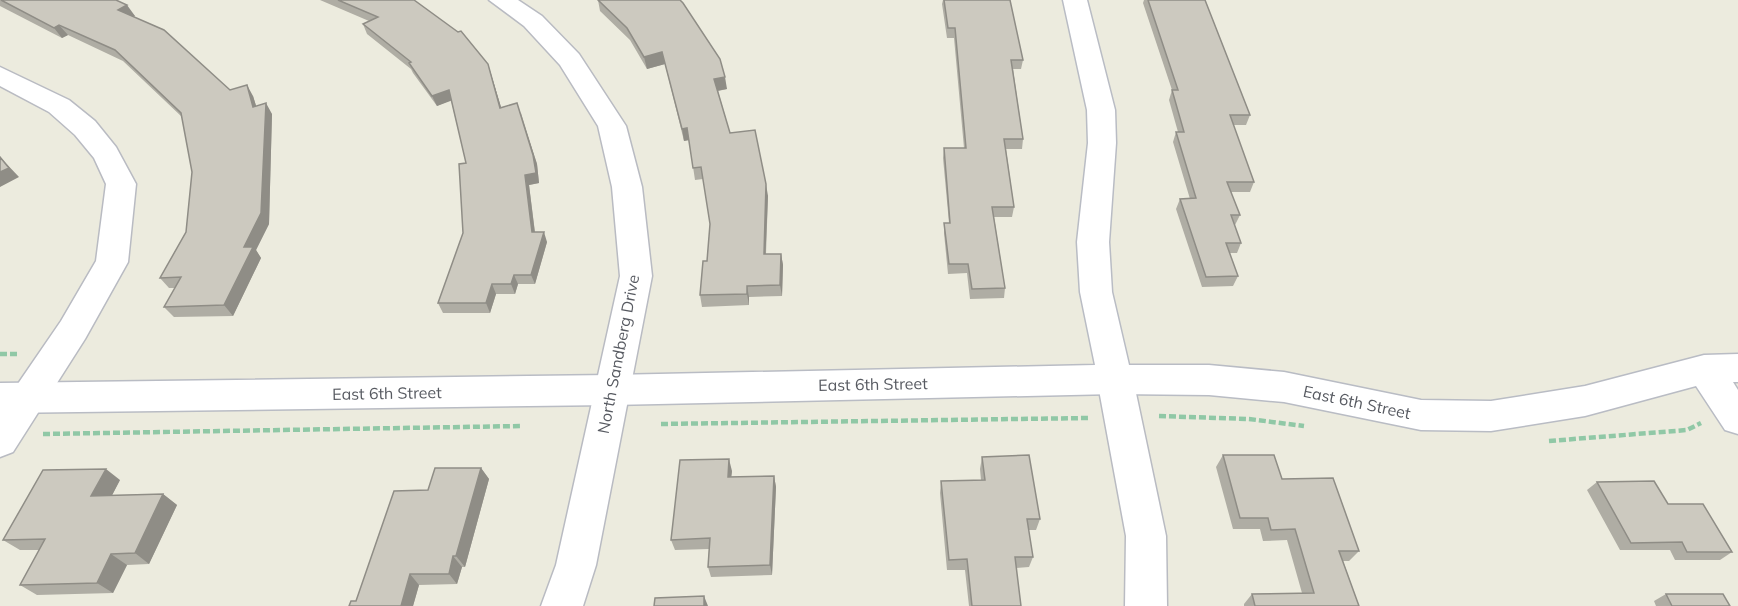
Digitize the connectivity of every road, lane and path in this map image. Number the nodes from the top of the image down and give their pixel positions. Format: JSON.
{"nodes":[{"id":1,"x":501,"y":0,"type":"edge"},
{"id":2,"x":1076,"y":0,"type":"edge"},
{"id":3,"x":8,"y":88,"type":"edge"},
{"id":4,"x":1738,"y":368,"type":"edge"},
{"id":5,"x":1704,"y":369,"type":"junction"},
{"id":6,"x":1115,"y":379,"type":"junction"},
{"id":7,"x":611,"y":390,"type":"junction"},
{"id":8,"x":14,"y":398,"type":"edge"},
{"id":9,"x":1736,"y":416,"type":"edge"},
{"id":10,"x":1123,"y":417,"type":"junction"},
{"id":11,"x":658,"y":424,"type":"dead end"},
{"id":12,"x":534,"y":426,"type":"dead end"},
{"id":13,"x":1314,"y":427,"type":"dead end"},
{"id":14,"x":2,"y":438,"type":"edge"},
{"id":15,"x":1539,"y":442,"type":"dead end"},
{"id":16,"x":562,"y":606,"type":"edge"},
{"id":17,"x":1146,"y":606,"type":"edge"}],
"edges":[{"from":1,"to":7,"type":"street","name":"North Sandberg Drive"},
{"from":2,"to":6,"type":"street"},
{"from":3,"to":8,"type":"street"},
{"from":4,"to":5,"type":"street","name":"East 6th Street"},
{"from":5,"to":6,"type":"street","name":"East 6th Street"},
{"from":5,"to":9,"type":"street"},
{"from":6,"to":7,"type":"street","name":"East 6th Street"},
{"from":6,"to":10,"type":"street"},
{"from":7,"to":8,"type":"street","name":"East 6th Street"},
{"from":7,"to":16,"type":"street","name":"North Sandberg Drive"},
{"from":8,"to":14,"type":"street"},
{"from":9,"to":15,"type":"path"},
{"from":10,"to":11,"type":"path"},
{"from":10,"to":13,"type":"path"},
{"from":10,"to":17,"type":"street"},
{"from":12,"to":14,"type":"path"}]}
